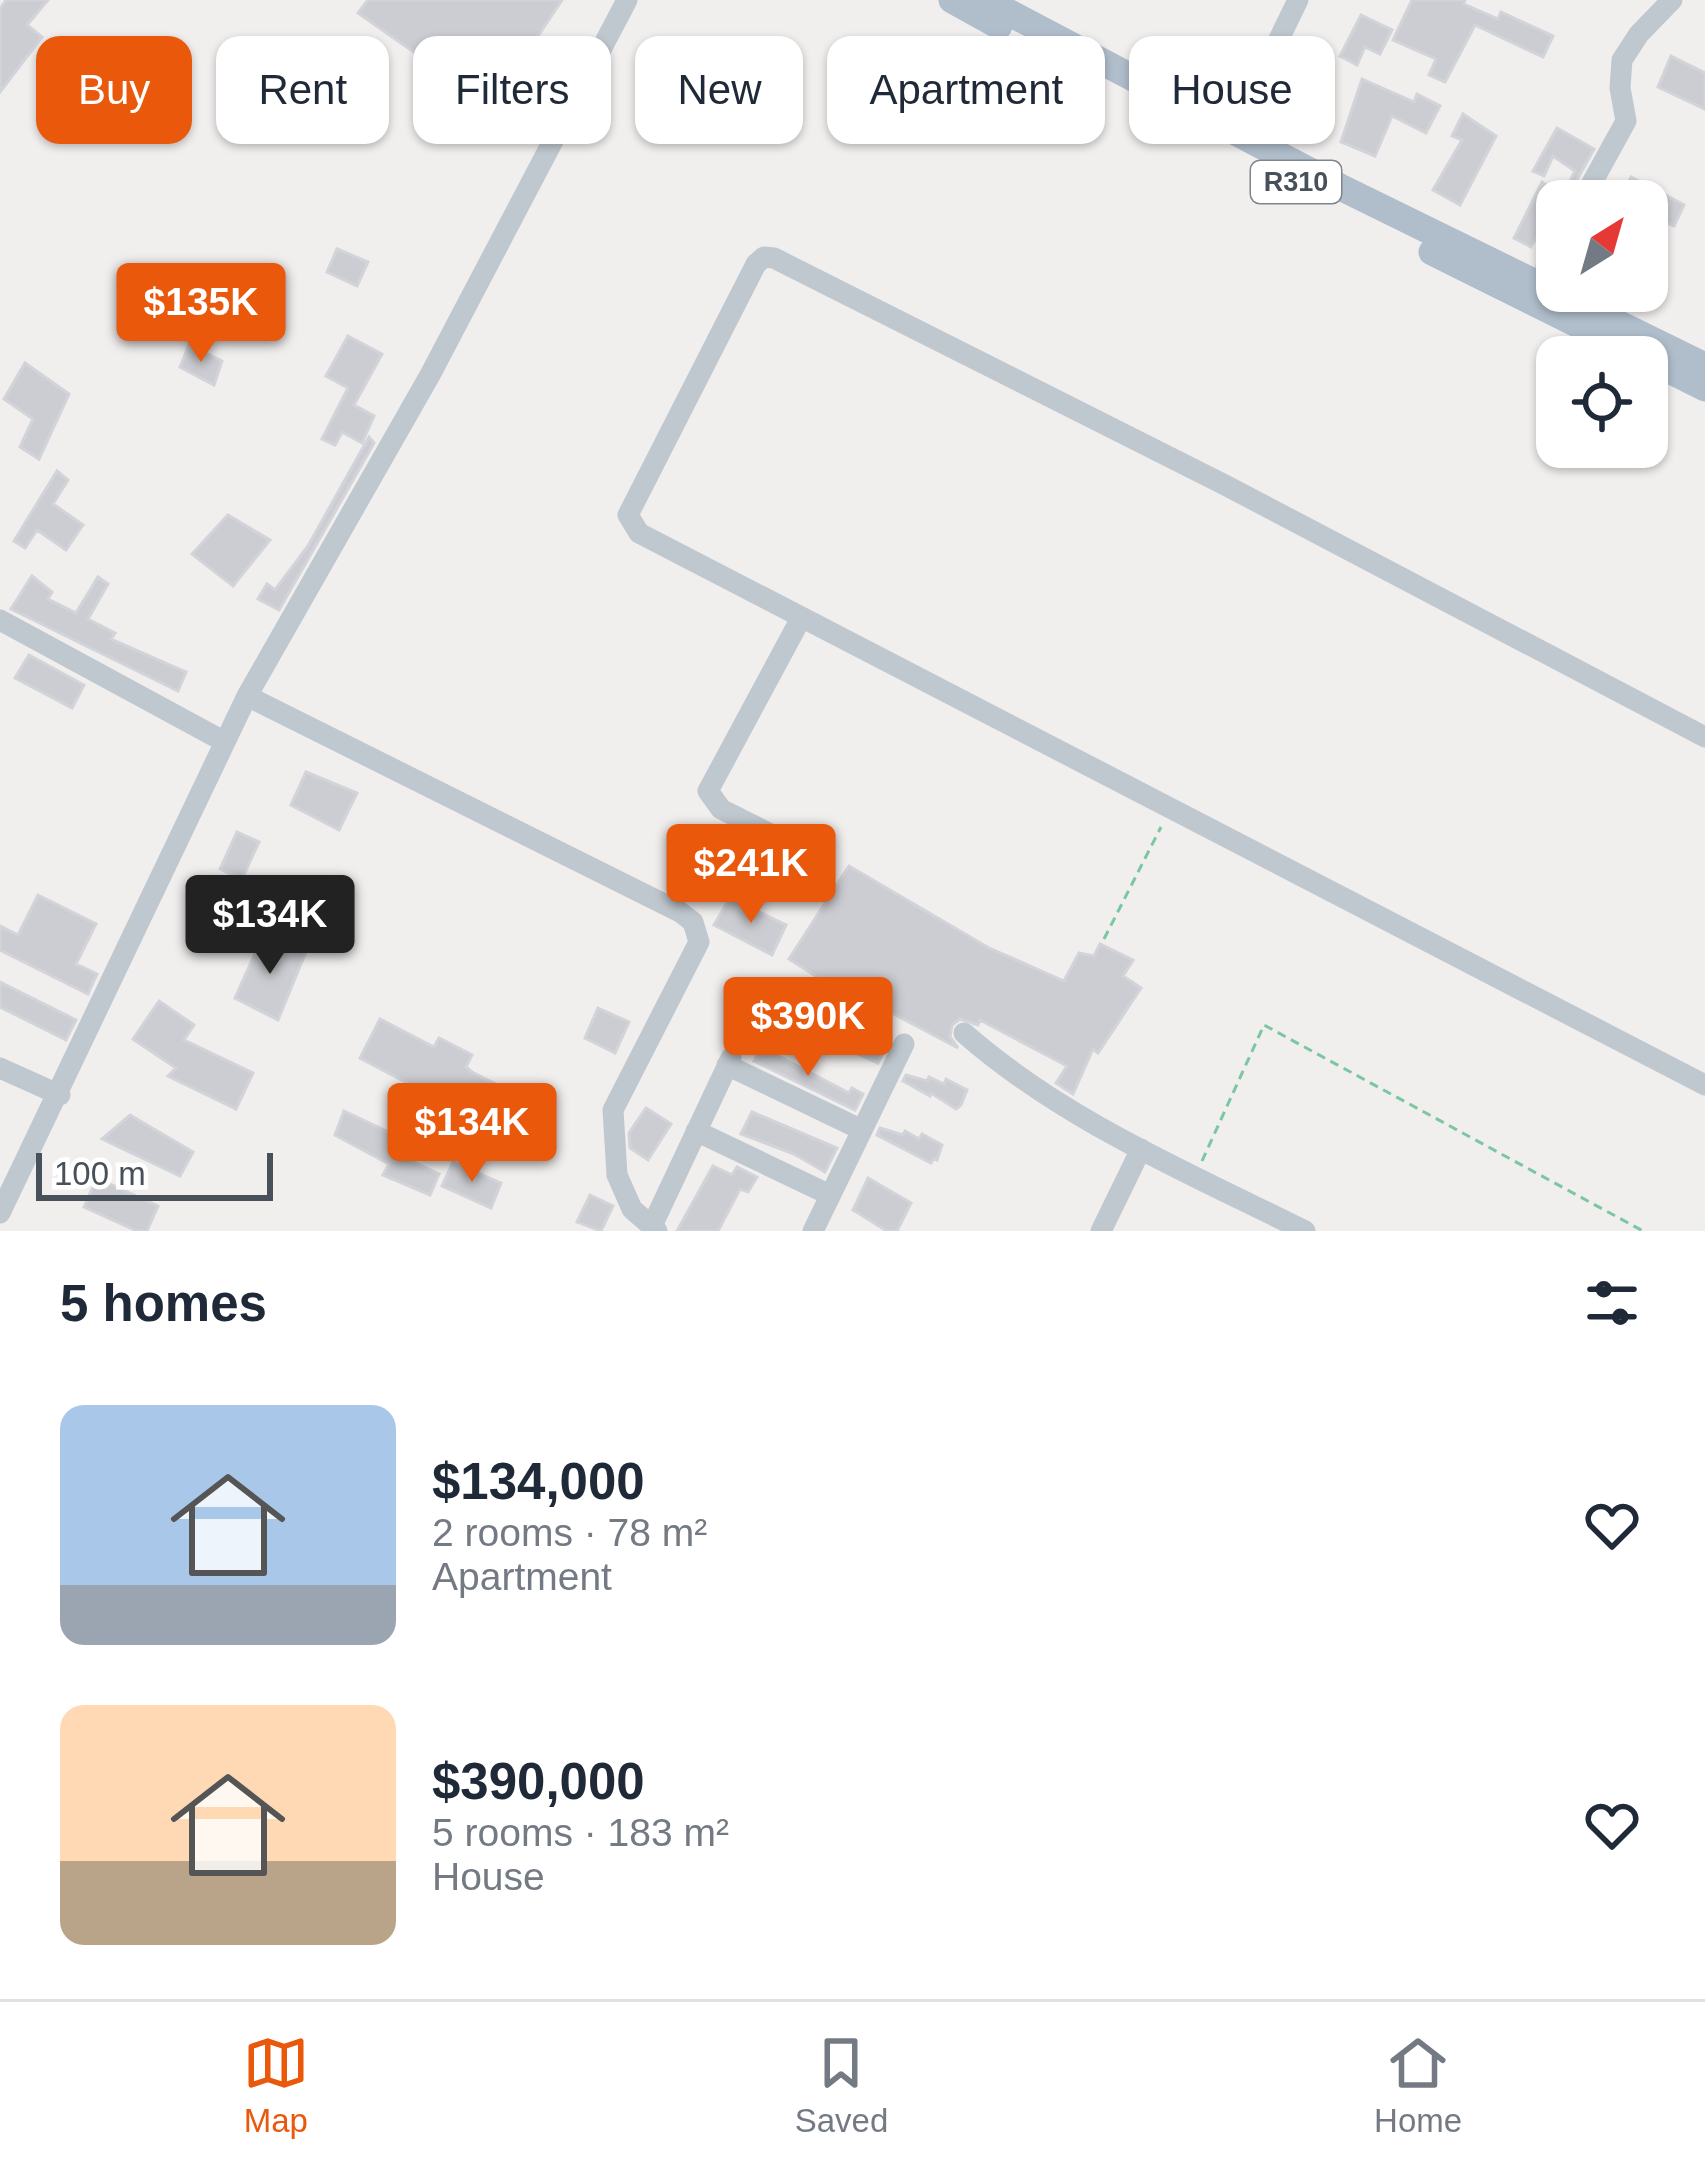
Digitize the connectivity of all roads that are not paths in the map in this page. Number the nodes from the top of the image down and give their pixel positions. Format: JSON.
{"nodes":[{"id":1,"x":627,"y":0,"type":"edge"},
{"id":2,"x":952,"y":0,"type":"edge"},
{"id":3,"x":986,"y":0,"type":"edge"},
{"id":4,"x":1020,"y":0,"type":"edge"},
{"id":5,"x":1298,"y":0,"type":"edge"},
{"id":6,"x":1672,"y":0,"type":"edge"},
{"id":7,"x":1280,"y":36,"type":"edge"},
{"id":8,"x":1129,"y":59,"type":"edge"},
{"id":9,"x":1295,"y":144,"type":"edge"},
{"id":10,"x":1594,"y":180,"type":"edge"},
{"id":11,"x":1536,"y":254,"type":"edge"},
{"id":12,"x":1636,"y":312,"type":"edge"},
{"id":13,"x":1602,"y":336,"type":"edge"},
{"id":14,"x":1705,"y":346,"type":"edge"},
{"id":15,"x":1705,"y":367,"type":"edge"},
{"id":16,"x":1668,"y":370,"type":"edge"},
{"id":17,"x":1705,"y":388,"type":"edge"},
{"id":18,"x":0,"y":620,"type":"edge"},
{"id":19,"x":800,"y":620,"type":"junction"},
{"id":20,"x":247,"y":696,"type":"junction"},
{"id":21,"x":1705,"y":737,"type":"edge"},
{"id":22,"x":225,"y":742,"type":"junction"},
{"id":23,"x":820,"y":859,"type":"dead end"},
{"id":24,"x":964,"y":1033,"type":"dead end"},
{"id":25,"x":904,"y":1044,"type":"dead end"},
{"id":26,"x":0,"y":1068,"type":"edge"},
{"id":27,"x":1705,"y":1084,"type":"edge"},
{"id":28,"x":60,"y":1095,"type":"junction"},
{"id":29,"x":862,"y":1130,"type":"junction"},
{"id":30,"x":696,"y":1131,"type":"junction"},
{"id":31,"x":1141,"y":1148,"type":"junction"},
{"id":32,"x":6,"y":1187,"type":"edge"},
{"id":33,"x":830,"y":1195,"type":"junction"},
{"id":34,"x":0,"y":1213,"type":"edge"},
{"id":35,"x":654,"y":1229,"type":"edge"},
{"id":36,"x":813,"y":1231,"type":"edge"},
{"id":37,"x":1101,"y":1231,"type":"edge"},
{"id":38,"x":1305,"y":1231,"type":"edge"}],
"edges":[{"from":1,"to":20,"type":"street"},
{"from":2,"to":13,"type":"main road","number":"R310"},
{"from":3,"to":15,"type":"main road"},
{"from":4,"to":8,"type":"main road","number":"R310"},
{"from":5,"to":7,"type":"street"},
{"from":6,"to":10,"type":"street"},
{"from":9,"to":11,"type":"main road","number":"R310"},
{"from":12,"to":14,"type":"main road"},
{"from":16,"to":17,"type":"main road","number":"R310"},
{"from":18,"to":22,"type":"street"},
{"from":19,"to":21,"type":"street"},
{"from":19,"to":23,"type":"street"},
{"from":19,"to":27,"type":"street"},
{"from":20,"to":22,"type":"street"},
{"from":20,"to":35,"type":"street"},
{"from":22,"to":28,"type":"street"},
{"from":24,"to":31,"type":"street"},
{"from":25,"to":29,"type":"street"},
{"from":26,"to":28,"type":"street"},
{"from":28,"to":32,"type":"street"},
{"from":29,"to":30,"type":"street"},
{"from":29,"to":33,"type":"street"},
{"from":30,"to":33,"type":"street"},
{"from":30,"to":35,"type":"street"},
{"from":31,"to":37,"type":"street"},
{"from":31,"to":38,"type":"street"},
{"from":32,"to":34,"type":"street"},
{"from":33,"to":36,"type":"street"}]}
